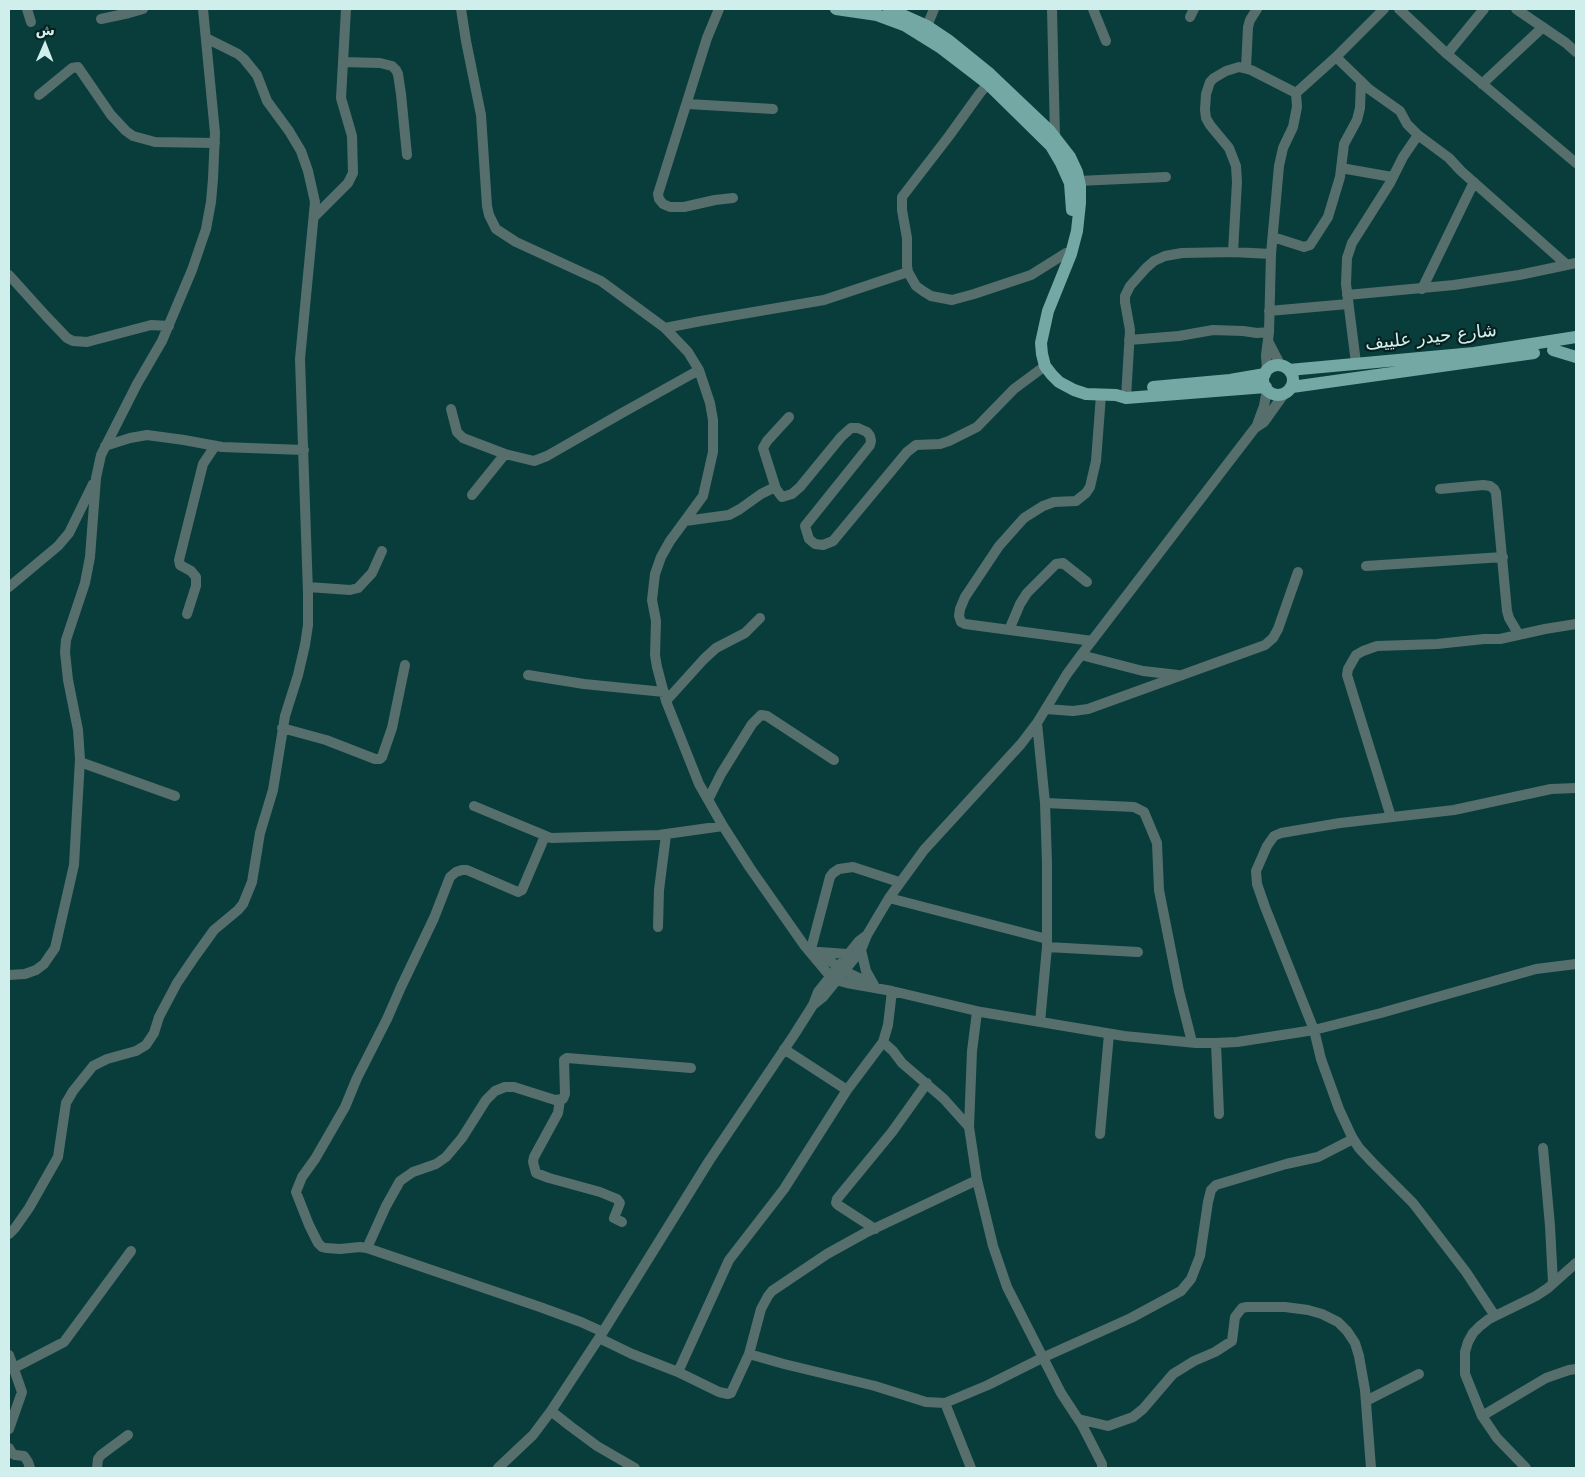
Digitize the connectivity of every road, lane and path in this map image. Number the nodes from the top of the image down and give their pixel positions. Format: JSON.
{"nodes":[{"id":1,"x":27,"y":9,"type":"edge"},
{"id":2,"x":142,"y":9,"type":"edge"},
{"id":3,"x":203,"y":9,"type":"edge"},
{"id":4,"x":346,"y":9,"type":"edge"},
{"id":5,"x":461,"y":9,"type":"edge"},
{"id":6,"x":719,"y":9,"type":"edge"},
{"id":7,"x":836,"y":9,"type":"edge"},
{"id":8,"x":889,"y":9,"type":"edge"},
{"id":9,"x":934,"y":9,"type":"edge"},
{"id":10,"x":1052,"y":9,"type":"edge"},
{"id":11,"x":1093,"y":9,"type":"edge"},
{"id":12,"x":1258,"y":9,"type":"edge"},
{"id":13,"x":1384,"y":9,"type":"edge"},
{"id":14,"x":1399,"y":9,"type":"edge"},
{"id":15,"x":1484,"y":9,"type":"edge"},
{"id":16,"x":1516,"y":9,"type":"edge"},
{"id":17,"x":870,"y":11,"type":"edge"},
{"id":18,"x":101,"y":19,"type":"dead end"},
{"id":19,"x":31,"y":22,"type":"dead end"},
{"id":20,"x":927,"y":26,"type":"junction"},
{"id":21,"x":1542,"y":27,"type":"junction"},
{"id":22,"x":206,"y":38,"type":"junction"},
{"id":23,"x":1106,"y":41,"type":"dead end"},
{"id":24,"x":1576,"y":52,"type":"edge"},
{"id":25,"x":1448,"y":54,"type":"junction"},
{"id":26,"x":1336,"y":57,"type":"junction"},
{"id":27,"x":343,"y":62,"type":"junction"},
{"id":28,"x":1246,"y":68,"type":"junction"},
{"id":29,"x":1361,"y":81,"type":"junction"},
{"id":30,"x":988,"y":84,"type":"junction"},
{"id":31,"x":1482,"y":84,"type":"junction"},
{"id":32,"x":1296,"y":93,"type":"junction"},
{"id":33,"x":39,"y":96,"type":"dead end"},
{"id":34,"x":688,"y":104,"type":"junction"},
{"id":35,"x":773,"y":109,"type":"dead end"},
{"id":36,"x":1418,"y":135,"type":"junction"},
{"id":37,"x":1055,"y":137,"type":"junction"},
{"id":38,"x":215,"y":143,"type":"junction"},
{"id":39,"x":407,"y":155,"type":"dead end"},
{"id":40,"x":1576,"y":163,"type":"edge"},
{"id":41,"x":1341,"y":168,"type":"junction"},
{"id":42,"x":1166,"y":177,"type":"dead end"},
{"id":43,"x":1392,"y":178,"type":"junction"},
{"id":44,"x":1078,"y":180,"type":"junction"},
{"id":45,"x":1474,"y":182,"type":"junction"},
{"id":46,"x":733,"y":198,"type":"dead end"},
{"id":47,"x":314,"y":217,"type":"junction"},
{"id":48,"x":1272,"y":237,"type":"junction"},
{"id":49,"x":1233,"y":252,"type":"junction"},
{"id":50,"x":1271,"y":254,"type":"junction"},
{"id":51,"x":1068,"y":257,"type":"junction"},
{"id":52,"x":1572,"y":264,"type":"edge"},
{"id":53,"x":908,"y":272,"type":"junction"},
{"id":54,"x":9,"y":275,"type":"edge"},
{"id":55,"x":1422,"y":289,"type":"junction"},
{"id":56,"x":1347,"y":299,"type":"junction"},
{"id":57,"x":1269,"y":310,"type":"junction"},
{"id":58,"x":169,"y":326,"type":"junction"},
{"id":59,"x":665,"y":328,"type":"junction"},
{"id":60,"x":1268,"y":337,"type":"junction"},
{"id":61,"x":1576,"y":337,"type":"edge"},
{"id":62,"x":1129,"y":340,"type":"junction"},
{"id":63,"x":1576,"y":346,"type":"edge"},
{"id":64,"x":1553,"y":350,"type":"junction"},
{"id":65,"x":1576,"y":357,"type":"edge"},
{"id":66,"x":1356,"y":363,"type":"junction"},
{"id":67,"x":1045,"y":366,"type":"junction"},
{"id":68,"x":1285,"y":368,"type":"junction"},
{"id":69,"x":699,"y":370,"type":"junction"},
{"id":70,"x":1266,"y":372,"type":"junction"},
{"id":71,"x":1266,"y":388,"type":"junction"},
{"id":72,"x":1288,"y":391,"type":"junction"},
{"id":73,"x":1123,"y":394,"type":"junction"},
{"id":74,"x":1101,"y":395,"type":"junction"},
{"id":75,"x":451,"y":409,"type":"dead end"},
{"id":76,"x":790,"y":417,"type":"dead end"},
{"id":77,"x":1256,"y":428,"type":"junction"},
{"id":78,"x":105,"y":446,"type":"junction"},
{"id":79,"x":215,"y":446,"type":"junction"},
{"id":80,"x":304,"y":450,"type":"junction"},
{"id":81,"x":505,"y":454,"type":"junction"},
{"id":82,"x":96,"y":478,"type":"junction"},
{"id":83,"x":1440,"y":488,"type":"dead end"},
{"id":84,"x":776,"y":489,"type":"junction"},
{"id":85,"x":472,"y":495,"type":"dead end"},
{"id":86,"x":685,"y":521,"type":"junction"},
{"id":87,"x":382,"y":551,"type":"dead end"},
{"id":88,"x":1503,"y":557,"type":"junction"},
{"id":89,"x":1366,"y":566,"type":"dead end"},
{"id":90,"x":1298,"y":572,"type":"dead end"},
{"id":91,"x":1087,"y":582,"type":"dead end"},
{"id":92,"x":9,"y":587,"type":"edge"},
{"id":93,"x":308,"y":587,"type":"junction"},
{"id":94,"x":187,"y":614,"type":"dead end"},
{"id":95,"x":760,"y":618,"type":"dead end"},
{"id":96,"x":1576,"y":624,"type":"edge"},
{"id":97,"x":1009,"y":630,"type":"junction"},
{"id":98,"x":1519,"y":635,"type":"junction"},
{"id":99,"x":1092,"y":641,"type":"junction"},
{"id":100,"x":1081,"y":655,"type":"junction"},
{"id":101,"x":405,"y":665,"type":"dead end"},
{"id":102,"x":528,"y":675,"type":"dead end"},
{"id":103,"x":1181,"y":675,"type":"junction"},
{"id":104,"x":665,"y":697,"type":"junction"},
{"id":105,"x":1046,"y":709,"type":"junction"},
{"id":106,"x":1037,"y":723,"type":"junction"},
{"id":107,"x":282,"y":728,"type":"junction"},
{"id":108,"x":834,"y":760,"type":"dead end"},
{"id":109,"x":80,"y":762,"type":"junction"},
{"id":110,"x":1576,"y":788,"type":"edge"},
{"id":111,"x":174,"y":796,"type":"dead end"},
{"id":112,"x":708,"y":800,"type":"junction"},
{"id":113,"x":1046,"y":803,"type":"junction"},
{"id":114,"x":474,"y":806,"type":"dead end"},
{"id":115,"x":1391,"y":817,"type":"junction"},
{"id":116,"x":723,"y":826,"type":"junction"},
{"id":117,"x":666,"y":835,"type":"junction"},
{"id":118,"x":545,"y":836,"type":"junction"},
{"id":119,"x":899,"y":882,"type":"junction"},
{"id":120,"x":888,"y":898,"type":"junction"},
{"id":121,"x":658,"y":927,"type":"dead end"},
{"id":122,"x":867,"y":935,"type":"junction"},
{"id":123,"x":1047,"y":943,"type":"junction"},
{"id":124,"x":810,"y":948,"type":"junction"},
{"id":125,"x":861,"y":950,"type":"junction"},
{"id":126,"x":1138,"y":952,"type":"dead end"},
{"id":127,"x":848,"y":954,"type":"junction"},
{"id":128,"x":1576,"y":964,"type":"edge"},
{"id":129,"x":841,"y":969,"type":"junction"},
{"id":130,"x":9,"y":975,"type":"edge"},
{"id":131,"x":833,"y":978,"type":"junction"},
{"id":132,"x":876,"y":987,"type":"junction"},
{"id":133,"x":892,"y":991,"type":"junction"},
{"id":134,"x":977,"y":1012,"type":"junction"},
{"id":135,"x":1040,"y":1022,"type":"junction"},
{"id":136,"x":1314,"y":1030,"type":"junction"},
{"id":137,"x":1109,"y":1034,"type":"junction"},
{"id":138,"x":883,"y":1042,"type":"junction"},
{"id":139,"x":1192,"y":1042,"type":"junction"},
{"id":140,"x":1216,"y":1043,"type":"junction"},
{"id":141,"x":784,"y":1049,"type":"junction"},
{"id":142,"x":691,"y":1068,"type":"dead end"},
{"id":143,"x":926,"y":1083,"type":"junction"},
{"id":144,"x":847,"y":1090,"type":"junction"},
{"id":145,"x":560,"y":1100,"type":"junction"},
{"id":146,"x":1219,"y":1114,"type":"dead end"},
{"id":147,"x":969,"y":1127,"type":"junction"},
{"id":148,"x":1100,"y":1134,"type":"dead end"},
{"id":149,"x":1353,"y":1139,"type":"junction"},
{"id":150,"x":1543,"y":1148,"type":"dead end"},
{"id":151,"x":977,"y":1180,"type":"junction"},
{"id":152,"x":622,"y":1222,"type":"dead end"},
{"id":153,"x":875,"y":1228,"type":"junction"},
{"id":154,"x":9,"y":1234,"type":"edge"},
{"id":155,"x":367,"y":1248,"type":"junction"},
{"id":156,"x":131,"y":1251,"type":"dead end"},
{"id":157,"x":1576,"y":1262,"type":"edge"},
{"id":158,"x":1553,"y":1283,"type":"junction"},
{"id":159,"x":1495,"y":1316,"type":"junction"},
{"id":160,"x":601,"y":1335,"type":"junction"},
{"id":161,"x":9,"y":1354,"type":"edge"},
{"id":162,"x":749,"y":1354,"type":"junction"},
{"id":163,"x":1042,"y":1358,"type":"junction"},
{"id":164,"x":14,"y":1368,"type":"junction"},
{"id":165,"x":1576,"y":1369,"type":"edge"},
{"id":166,"x":678,"y":1372,"type":"junction"},
{"id":167,"x":1419,"y":1374,"type":"dead end"},
{"id":168,"x":1366,"y":1401,"type":"junction"},
{"id":169,"x":945,"y":1403,"type":"junction"},
{"id":170,"x":551,"y":1410,"type":"junction"},
{"id":171,"x":1482,"y":1416,"type":"junction"},
{"id":172,"x":1078,"y":1419,"type":"junction"},
{"id":173,"x":9,"y":1429,"type":"edge"},
{"id":174,"x":128,"y":1435,"type":"dead end"},
{"id":175,"x":9,"y":1448,"type":"edge"},
{"id":176,"x":30,"y":1468,"type":"edge"},
{"id":177,"x":97,"y":1468,"type":"edge"},
{"id":178,"x":498,"y":1468,"type":"edge"},
{"id":179,"x":635,"y":1468,"type":"edge"},
{"id":180,"x":970,"y":1468,"type":"edge"},
{"id":181,"x":1102,"y":1468,"type":"edge"},
{"id":182,"x":1371,"y":1468,"type":"edge"},
{"id":183,"x":1526,"y":1468,"type":"edge"}],
"edges":[{"from":1,"to":19,"type":"street"},
{"from":2,"to":18,"type":"street"},
{"from":3,"to":22,"type":"street"},
{"from":4,"to":27,"type":"street"},
{"from":5,"to":59,"type":"street"},
{"from":6,"to":34,"type":"street"},
{"from":7,"to":17,"type":"main road"},
{"from":8,"to":20,"type":"main road"},
{"from":9,"to":20,"type":"street"},
{"from":10,"to":37,"type":"street"},
{"from":11,"to":23,"type":"street"},
{"from":12,"to":28,"type":"street"},
{"from":13,"to":26,"type":"street"},
{"from":14,"to":25,"type":"street"},
{"from":15,"to":25,"type":"street"},
{"from":16,"to":21,"type":"street"},
{"from":17,"to":30,"type":"main road"},
{"from":20,"to":37,"type":"main road"},
{"from":21,"to":24,"type":"street"},
{"from":21,"to":31,"type":"street"},
{"from":22,"to":38,"type":"street"},
{"from":22,"to":47,"type":"street"},
{"from":25,"to":31,"type":"street"},
{"from":26,"to":29,"type":"street"},
{"from":26,"to":32,"type":"street"},
{"from":27,"to":39,"type":"street"},
{"from":27,"to":47,"type":"street"},
{"from":28,"to":32,"type":"street"},
{"from":28,"to":49,"type":"street"},
{"from":29,"to":36,"type":"street"},
{"from":29,"to":41,"type":"street"},
{"from":30,"to":51,"type":"main road"},
{"from":30,"to":53,"type":"street"},
{"from":31,"to":40,"type":"street"},
{"from":32,"to":48,"type":"street"},
{"from":33,"to":38,"type":"street"},
{"from":34,"to":35,"type":"street"},
{"from":34,"to":46,"type":"street"},
{"from":36,"to":43,"type":"street"},
{"from":36,"to":45,"type":"street"},
{"from":37,"to":44,"type":"main road"},
{"from":38,"to":58,"type":"street"},
{"from":41,"to":43,"type":"street"},
{"from":41,"to":48,"type":"street"},
{"from":42,"to":44,"type":"street"},
{"from":43,"to":56,"type":"street"},
{"from":44,"to":51,"type":"main road"},
{"from":45,"to":52,"type":"street"},
{"from":45,"to":55,"type":"street"},
{"from":47,"to":80,"type":"street"},
{"from":48,"to":50,"type":"street"},
{"from":49,"to":50,"type":"street"},
{"from":49,"to":62,"type":"street"},
{"from":50,"to":57,"type":"street"},
{"from":51,"to":53,"type":"street"},
{"from":51,"to":67,"type":"main road"},
{"from":52,"to":55,"type":"street"},
{"from":53,"to":59,"type":"street"},
{"from":54,"to":58,"type":"street"},
{"from":55,"to":56,"type":"street"},
{"from":56,"to":57,"type":"street"},
{"from":56,"to":66,"type":"street"},
{"from":57,"to":60,"type":"street"},
{"from":58,"to":78,"type":"street"},
{"from":59,"to":69,"type":"street"},
{"from":60,"to":62,"type":"street"},
{"from":60,"to":68,"type":"street"},
{"from":60,"to":70,"type":"street"},
{"from":61,"to":66,"type":"main road","name":"شارع حيدر علييف"},
{"from":62,"to":73,"type":"street"},
{"from":63,"to":64,"type":"main road","name":"شارع حيدر علييف"},
{"from":64,"to":65,"type":"main road"},
{"from":64,"to":72,"type":"main road","name":"شارع حيدر علييف"},
{"from":66,"to":68,"type":"main road","name":"شارع حيدر علييف"},
{"from":67,"to":74,"type":"main road"},
{"from":67,"to":84,"type":"street"},
{"from":68,"to":70,"type":"main road"},
{"from":68,"to":72,"type":"main road"},
{"from":69,"to":81,"type":"street"},
{"from":69,"to":86,"type":"street"},
{"from":70,"to":71,"type":"main road"},
{"from":70,"to":73,"type":"main road"},
{"from":71,"to":72,"type":"main road"},
{"from":71,"to":73,"type":"main road"},
{"from":71,"to":77,"type":"street"},
{"from":72,"to":77,"type":"street"},
{"from":73,"to":74,"type":"main road"},
{"from":74,"to":97,"type":"street"},
{"from":75,"to":81,"type":"street"},
{"from":76,"to":84,"type":"street"},
{"from":77,"to":99,"type":"street"},
{"from":78,"to":79,"type":"street"},
{"from":78,"to":82,"type":"street"},
{"from":79,"to":80,"type":"street"},
{"from":79,"to":94,"type":"street"},
{"from":80,"to":93,"type":"street"},
{"from":81,"to":85,"type":"street"},
{"from":82,"to":92,"type":"street"},
{"from":82,"to":109,"type":"street"},
{"from":83,"to":88,"type":"street"},
{"from":84,"to":86,"type":"street"},
{"from":86,"to":104,"type":"street"},
{"from":87,"to":93,"type":"street"},
{"from":88,"to":89,"type":"street"},
{"from":88,"to":98,"type":"street"},
{"from":90,"to":103,"type":"street"},
{"from":91,"to":97,"type":"street"},
{"from":93,"to":107,"type":"street"},
{"from":95,"to":104,"type":"street"},
{"from":96,"to":98,"type":"street"},
{"from":97,"to":99,"type":"street"},
{"from":98,"to":115,"type":"street"},
{"from":99,"to":100,"type":"street"},
{"from":100,"to":103,"type":"street"},
{"from":100,"to":105,"type":"street"},
{"from":101,"to":107,"type":"street"},
{"from":102,"to":104,"type":"street"},
{"from":103,"to":105,"type":"street"},
{"from":104,"to":112,"type":"street"},
{"from":105,"to":106,"type":"street"},
{"from":106,"to":113,"type":"street"},
{"from":106,"to":119,"type":"street"},
{"from":107,"to":154,"type":"street"},
{"from":108,"to":112,"type":"street"},
{"from":109,"to":111,"type":"street"},
{"from":109,"to":130,"type":"street"},
{"from":110,"to":115,"type":"street"},
{"from":112,"to":116,"type":"street"},
{"from":113,"to":123,"type":"street"},
{"from":113,"to":139,"type":"street"},
{"from":114,"to":118,"type":"street"},
{"from":115,"to":136,"type":"street"},
{"from":116,"to":117,"type":"street"},
{"from":116,"to":124,"type":"street"},
{"from":117,"to":118,"type":"street"},
{"from":117,"to":121,"type":"street"},
{"from":118,"to":155,"type":"street"},
{"from":119,"to":120,"type":"street"},
{"from":119,"to":124,"type":"street"},
{"from":120,"to":122,"type":"street"},
{"from":120,"to":123,"type":"street"},
{"from":122,"to":125,"type":"street"},
{"from":122,"to":127,"type":"street"},
{"from":123,"to":126,"type":"street"},
{"from":123,"to":135,"type":"street"},
{"from":124,"to":127,"type":"street"},
{"from":124,"to":129,"type":"street"},
{"from":124,"to":131,"type":"street"},
{"from":125,"to":129,"type":"street"},
{"from":125,"to":132,"type":"street"},
{"from":127,"to":129,"type":"street"},
{"from":128,"to":136,"type":"street"},
{"from":129,"to":131,"type":"street"},
{"from":129,"to":132,"type":"street"},
{"from":131,"to":132,"type":"street"},
{"from":131,"to":141,"type":"street"},
{"from":132,"to":133,"type":"street"},
{"from":133,"to":134,"type":"street"},
{"from":133,"to":138,"type":"street"},
{"from":134,"to":135,"type":"street"},
{"from":134,"to":147,"type":"street"},
{"from":135,"to":137,"type":"street"},
{"from":136,"to":140,"type":"street"},
{"from":136,"to":149,"type":"street"},
{"from":137,"to":139,"type":"street"},
{"from":137,"to":148,"type":"street"},
{"from":138,"to":143,"type":"street"},
{"from":138,"to":144,"type":"street"},
{"from":139,"to":140,"type":"street"},
{"from":140,"to":146,"type":"street"},
{"from":141,"to":144,"type":"street"},
{"from":141,"to":160,"type":"street"},
{"from":142,"to":145,"type":"street"},
{"from":143,"to":147,"type":"street"},
{"from":143,"to":153,"type":"street"},
{"from":144,"to":166,"type":"street"},
{"from":145,"to":152,"type":"street"},
{"from":145,"to":155,"type":"street"},
{"from":147,"to":151,"type":"street"},
{"from":149,"to":159,"type":"street"},
{"from":149,"to":163,"type":"street"},
{"from":150,"to":158,"type":"street"},
{"from":151,"to":153,"type":"street"},
{"from":151,"to":163,"type":"street"},
{"from":153,"to":162,"type":"street"},
{"from":155,"to":160,"type":"street"},
{"from":156,"to":164,"type":"street"},
{"from":157,"to":158,"type":"street"},
{"from":158,"to":159,"type":"street"},
{"from":159,"to":171,"type":"street"},
{"from":160,"to":166,"type":"street"},
{"from":160,"to":170,"type":"street"},
{"from":161,"to":164,"type":"street"},
{"from":162,"to":166,"type":"street"},
{"from":162,"to":169,"type":"street"},
{"from":163,"to":169,"type":"street"},
{"from":163,"to":172,"type":"street"},
{"from":164,"to":173,"type":"street"},
{"from":165,"to":171,"type":"street"},
{"from":167,"to":168,"type":"street"},
{"from":168,"to":172,"type":"street"},
{"from":168,"to":182,"type":"street"},
{"from":169,"to":180,"type":"street"},
{"from":170,"to":178,"type":"street"},
{"from":170,"to":179,"type":"street"},
{"from":171,"to":183,"type":"street"},
{"from":172,"to":181,"type":"street"},
{"from":174,"to":177,"type":"street"},
{"from":175,"to":176,"type":"street"}]}
